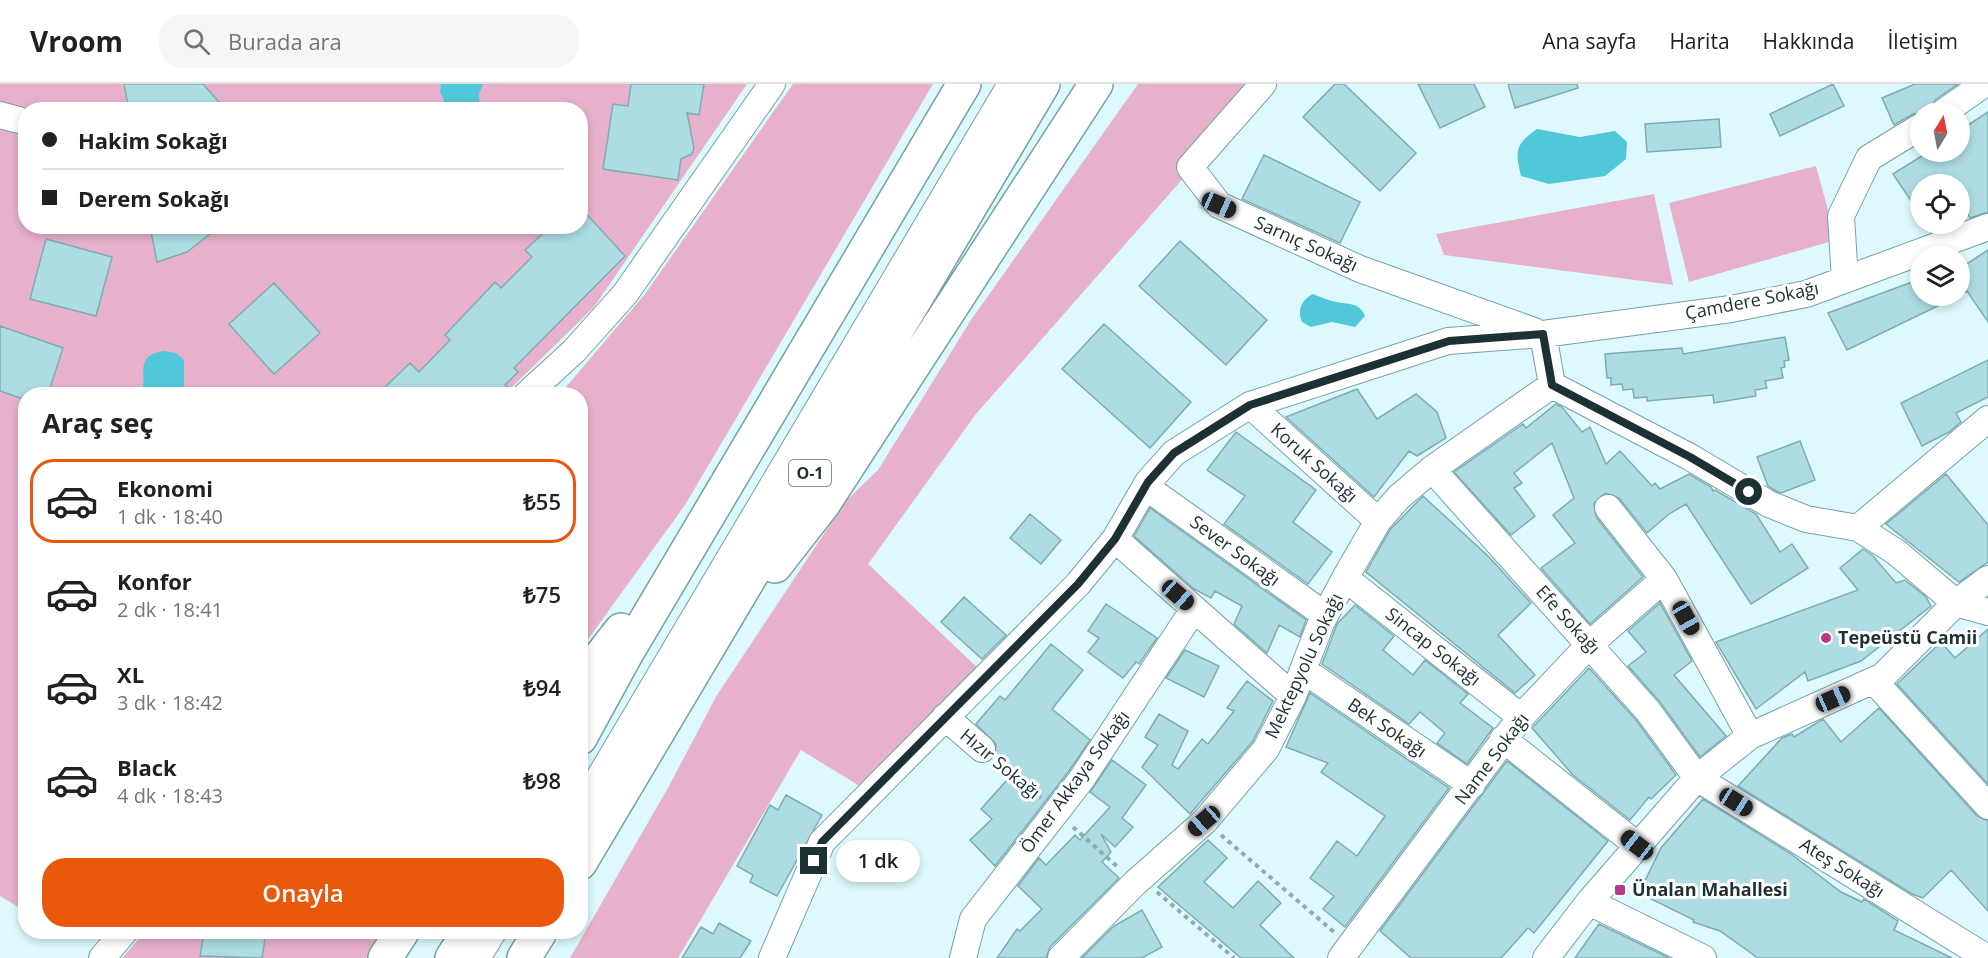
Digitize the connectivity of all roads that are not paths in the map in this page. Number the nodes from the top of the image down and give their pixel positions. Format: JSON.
{"nodes":[{"id":1,"x":772,"y":84,"type":"edge"},
{"id":2,"x":964,"y":84,"type":"edge"},
{"id":3,"x":997,"y":84,"type":"edge"},
{"id":4,"x":1011,"y":84,"type":"edge"},
{"id":5,"x":1043,"y":84,"type":"edge"},
{"id":6,"x":1096,"y":84,"type":"edge"},
{"id":7,"x":1109,"y":84,"type":"edge"},
{"id":8,"x":1263,"y":84,"type":"edge"},
{"id":9,"x":1984,"y":84,"type":"edge"},
{"id":10,"x":1958,"y":102,"type":"edge"},
{"id":11,"x":1910,"y":133,"type":"edge"},
{"id":12,"x":1034,"y":181,"type":"junction"},
{"id":13,"x":1988,"y":227,"type":"edge"},
{"id":14,"x":1845,"y":280,"type":"junction"},
{"id":15,"x":1543,"y":334,"type":"junction"},
{"id":16,"x":1552,"y":385,"type":"junction"},
{"id":17,"x":535,"y":387,"type":"edge"},
{"id":18,"x":1250,"y":405,"type":"junction"},
{"id":19,"x":1988,"y":419,"type":"edge"},
{"id":20,"x":1432,"y":469,"type":"junction"},
{"id":21,"x":1146,"y":487,"type":"junction"},
{"id":22,"x":1608,"y":508,"type":"dead end"},
{"id":23,"x":706,"y":519,"type":"junction"},
{"id":24,"x":1378,"y":521,"type":"junction"},
{"id":25,"x":1858,"y":528,"type":"junction"},
{"id":26,"x":1115,"y":539,"type":"junction"},
{"id":27,"x":1345,"y":578,"type":"junction"},
{"id":28,"x":1664,"y":579,"type":"junction"},
{"id":29,"x":1988,"y":579,"type":"edge"},
{"id":30,"x":1956,"y":603,"type":"junction"},
{"id":31,"x":1194,"y":609,"type":"junction"},
{"id":32,"x":1988,"y":612,"type":"edge"},
{"id":33,"x":1325,"y":615,"type":"junction"},
{"id":34,"x":1590,"y":644,"type":"junction"},
{"id":35,"x":694,"y":669,"type":"junction"},
{"id":36,"x":1303,"y":670,"type":"junction"},
{"id":37,"x":588,"y":673,"type":"edge"},
{"id":38,"x":1874,"y":681,"type":"junction"},
{"id":39,"x":1293,"y":696,"type":"junction"},
{"id":40,"x":945,"y":717,"type":"junction"},
{"id":41,"x":1521,"y":717,"type":"junction"},
{"id":42,"x":588,"y":723,"type":"edge"},
{"id":43,"x":1750,"y":736,"type":"junction"},
{"id":44,"x":1503,"y":739,"type":"junction"},
{"id":45,"x":982,"y":749,"type":"road end"},
{"id":46,"x":588,"y":769,"type":"edge"},
{"id":47,"x":1697,"y":778,"type":"junction"},
{"id":48,"x":1472,"y":785,"type":"junction"},
{"id":49,"x":588,"y":797,"type":"edge"},
{"id":50,"x":1988,"y":806,"type":"edge"},
{"id":51,"x":1637,"y":845,"type":"junction"},
{"id":52,"x":588,"y":849,"type":"edge"},
{"id":53,"x":1589,"y":902,"type":"junction"},
{"id":54,"x":118,"y":939,"type":"edge"},
{"id":55,"x":397,"y":939,"type":"edge"},
{"id":56,"x":464,"y":939,"type":"edge"},
{"id":57,"x":489,"y":939,"type":"edge"},
{"id":58,"x":503,"y":939,"type":"edge"},
{"id":59,"x":536,"y":939,"type":"edge"},
{"id":60,"x":1346,"y":952,"type":"edge"},
{"id":61,"x":102,"y":958,"type":"edge"},
{"id":62,"x":385,"y":958,"type":"edge"},
{"id":63,"x":452,"y":958,"type":"edge"},
{"id":64,"x":477,"y":958,"type":"edge"},
{"id":65,"x":492,"y":958,"type":"edge"},
{"id":66,"x":524,"y":958,"type":"edge"},
{"id":67,"x":772,"y":958,"type":"edge"},
{"id":68,"x":963,"y":958,"type":"edge"},
{"id":69,"x":1061,"y":958,"type":"edge"},
{"id":70,"x":1546,"y":958,"type":"edge"},
{"id":71,"x":1703,"y":958,"type":"edge"},
{"id":72,"x":1987,"y":958,"type":"edge"}],
"edges":[{"from":1,"to":17,"type":"street"},
{"from":2,"to":23,"type":"highway"},
{"from":3,"to":46,"type":"street"},
{"from":4,"to":49,"type":"street"},
{"from":5,"to":35,"type":"highway","number":"O-1"},
{"from":6,"to":12,"type":"highway"},
{"from":7,"to":12,"type":"highway"},
{"from":8,"to":15,"type":"street","name":"Sarnıç Sokağı"},
{"from":9,"to":10,"type":"street"},
{"from":11,"to":14,"type":"street"},
{"from":12,"to":35,"type":"highway"},
{"from":13,"to":14,"type":"street","name":"Çamdere Sokağı"},
{"from":14,"to":15,"type":"street","name":"Çamdere Sokağı"},
{"from":15,"to":16,"type":"street"},
{"from":15,"to":18,"type":"street","name":"Çamdere Sokağı"},
{"from":16,"to":20,"type":"street","name":"Mektepyolu Sokağı"},
{"from":16,"to":25,"type":"street"},
{"from":18,"to":21,"type":"street","name":"Çamdere Sokağı"},
{"from":18,"to":24,"type":"street","name":"Koruk Sokağı"},
{"from":19,"to":25,"type":"street"},
{"from":20,"to":24,"type":"street","name":"Mektepyolu Sokağı"},
{"from":20,"to":34,"type":"street","name":"Efe Sokağı"},
{"from":21,"to":26,"type":"street","name":"Çamdere Sokağı"},
{"from":21,"to":33,"type":"street","name":"Sever Sokağı"},
{"from":22,"to":28,"type":"street"},
{"from":23,"to":37,"type":"highway"},
{"from":23,"to":42,"type":"highway"},
{"from":24,"to":27,"type":"street","name":"Mektepyolu Sokağı"},
{"from":25,"to":30,"type":"street"},
{"from":26,"to":31,"type":"street"},
{"from":26,"to":40,"type":"street","name":"Çamdere Sokağı"},
{"from":27,"to":33,"type":"street","name":"Mektepyolu Sokağı"},
{"from":27,"to":41,"type":"street","name":"Sincap Sokağı"},
{"from":28,"to":34,"type":"street","name":"Name Sokağı"},
{"from":28,"to":43,"type":"street"},
{"from":29,"to":30,"type":"street"},
{"from":30,"to":32,"type":"street"},
{"from":30,"to":38,"type":"street"},
{"from":31,"to":39,"type":"street"},
{"from":31,"to":68,"type":"street","name":"Ömer Akkaya Sokağı"},
{"from":33,"to":36,"type":"street","name":"Mektepyolu Sokağı"},
{"from":34,"to":41,"type":"street","name":"Name Sokağı"},
{"from":34,"to":47,"type":"street","name":"Efe Sokağı"},
{"from":35,"to":52,"type":"highway","number":"O-1"},
{"from":36,"to":39,"type":"street","name":"Mektepyolu Sokağı"},
{"from":36,"to":48,"type":"street","name":"Bek Sokağı"},
{"from":38,"to":43,"type":"street"},
{"from":38,"to":50,"type":"street"},
{"from":39,"to":69,"type":"street","name":"Mektepyolu Sokağı"},
{"from":40,"to":45,"type":"street","name":"Hızır Sokağı"},
{"from":40,"to":67,"type":"street","name":"Çamdere Sokağı"},
{"from":41,"to":44,"type":"street","name":"Name Sokağı"},
{"from":43,"to":47,"type":"street"},
{"from":44,"to":48,"type":"street","name":"Name Sokağı"},
{"from":44,"to":51,"type":"street"},
{"from":47,"to":51,"type":"street"},
{"from":47,"to":72,"type":"street","name":"Ateş Sokağı"},
{"from":48,"to":60,"type":"street","name":"Name Sokağı"},
{"from":51,"to":53,"type":"street"},
{"from":53,"to":70,"type":"street"},
{"from":53,"to":71,"type":"street"},
{"from":54,"to":61,"type":"street"},
{"from":55,"to":62,"type":"highway"},
{"from":56,"to":63,"type":"highway"},
{"from":57,"to":64,"type":"street"},
{"from":58,"to":65,"type":"street"},
{"from":59,"to":66,"type":"highway"}]}
